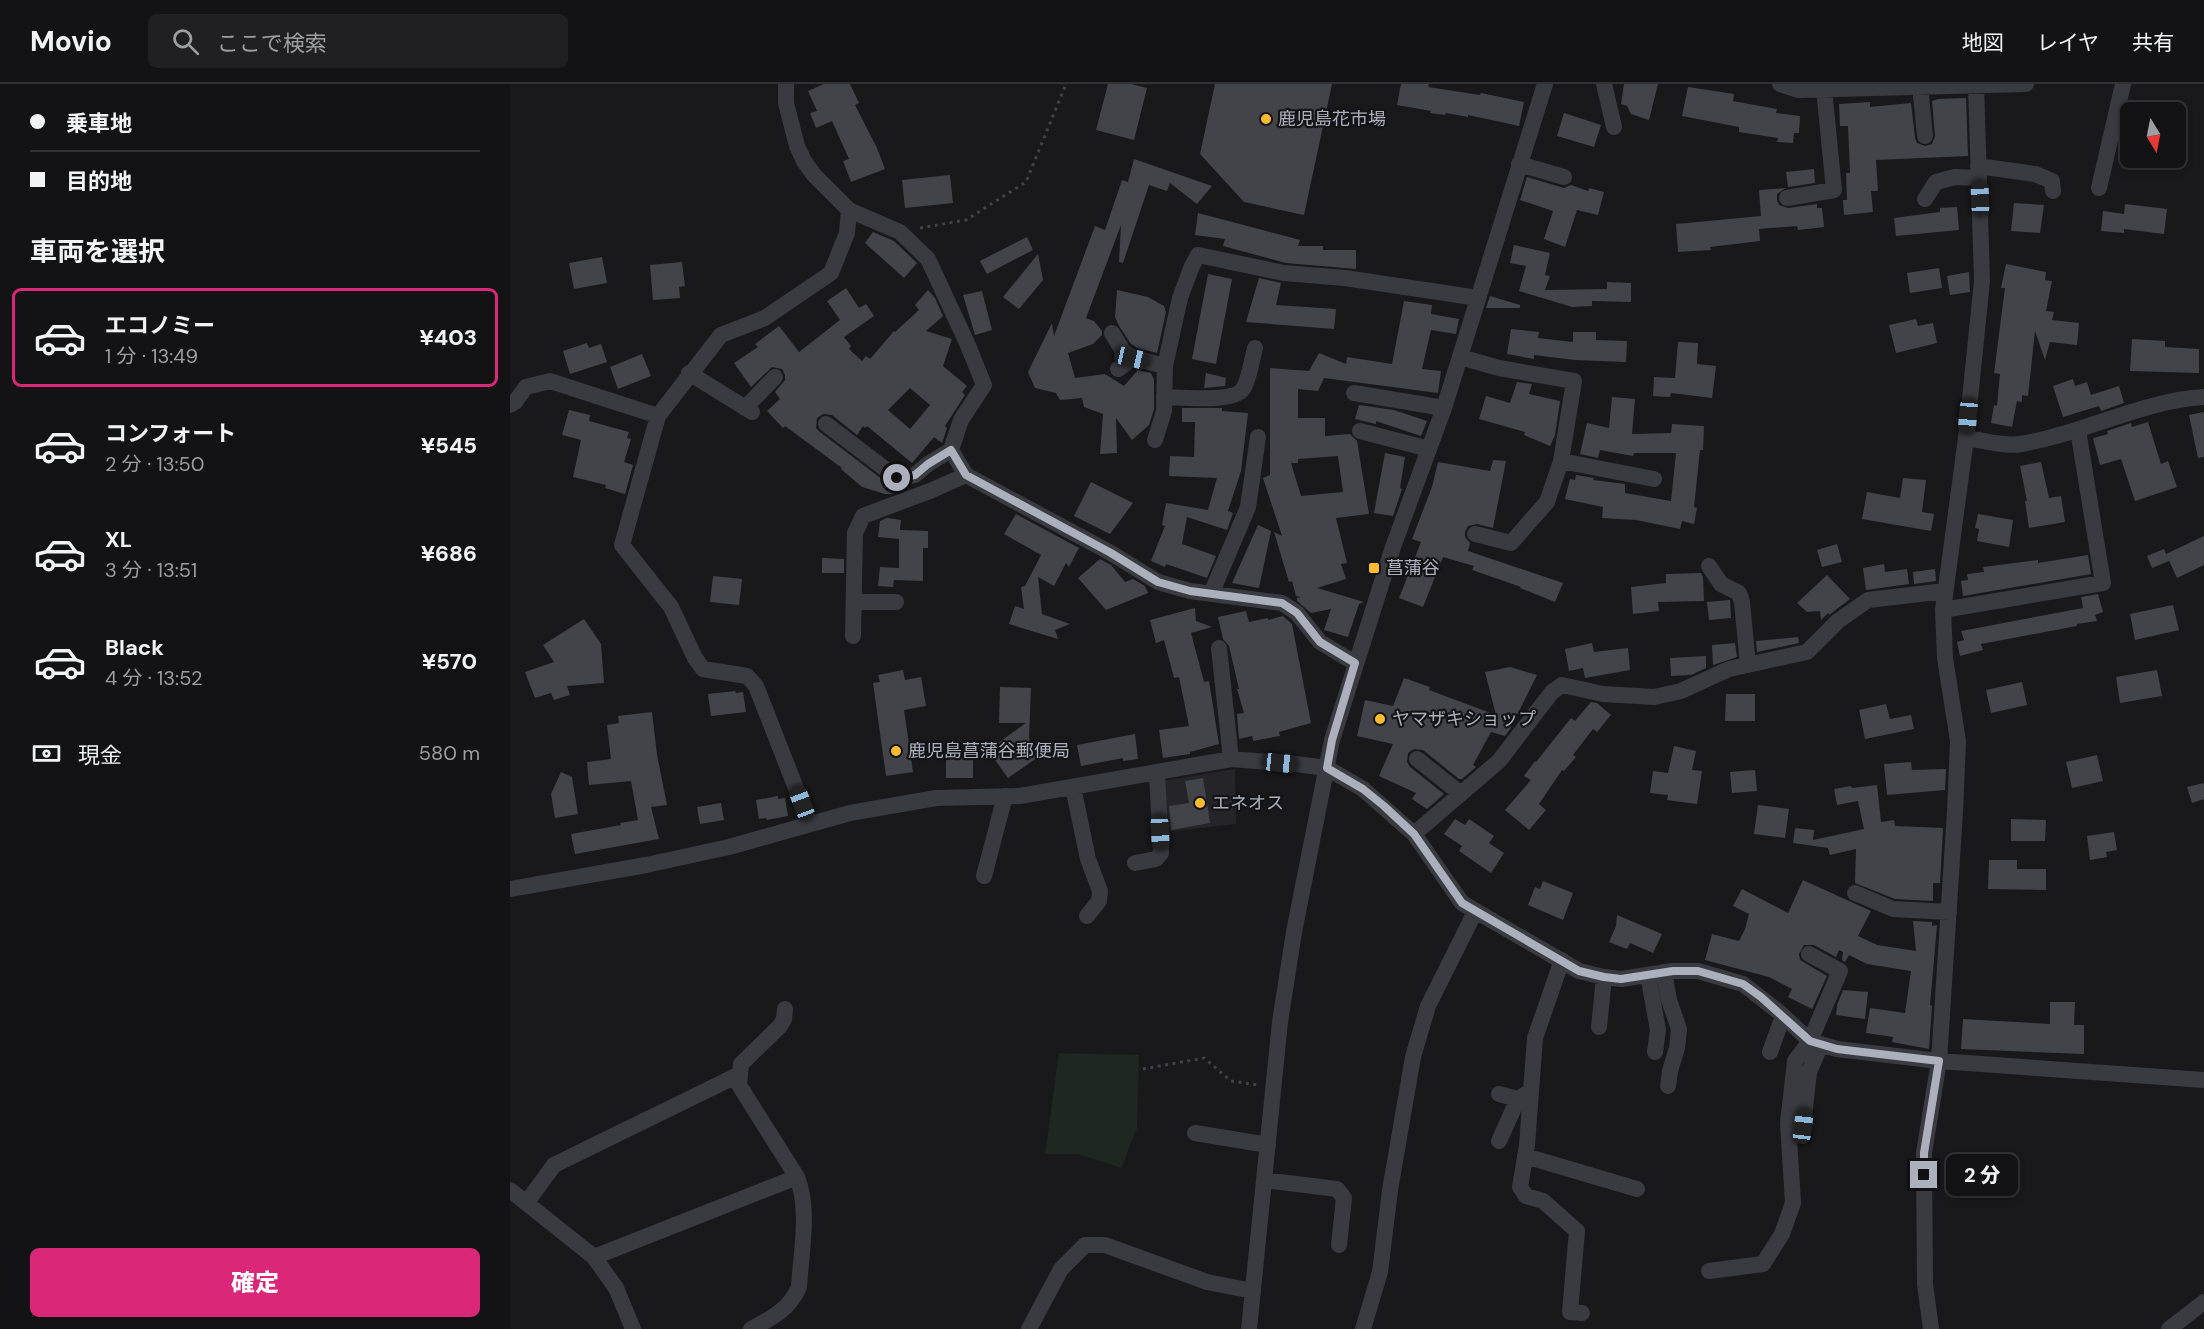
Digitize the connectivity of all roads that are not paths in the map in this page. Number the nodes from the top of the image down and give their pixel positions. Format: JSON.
{"nodes":[{"id":1,"x":786,"y":84,"type":"edge"},
{"id":2,"x":1545,"y":84,"type":"edge"},
{"id":3,"x":1604,"y":84,"type":"edge"},
{"id":4,"x":1780,"y":84,"type":"edge"},
{"id":5,"x":1976,"y":84,"type":"edge"},
{"id":6,"x":2026,"y":84,"type":"edge"},
{"id":7,"x":2123,"y":84,"type":"edge"},
{"id":8,"x":1868,"y":86,"type":"edge"},
{"id":9,"x":1920,"y":86,"type":"junction"},
{"id":10,"x":1824,"y":89,"type":"junction"},
{"id":11,"x":1614,"y":128,"type":"dead end"},
{"id":12,"x":1924,"y":136,"type":"dead end"},
{"id":13,"x":1519,"y":164,"type":"junction"},
{"id":14,"x":1979,"y":172,"type":"junction"},
{"id":15,"x":1564,"y":177,"type":"dead end"},
{"id":16,"x":2099,"y":188,"type":"dead end"},
{"id":17,"x":2053,"y":191,"type":"dead end"},
{"id":18,"x":1787,"y":198,"type":"dead end"},
{"id":19,"x":1925,"y":199,"type":"dead end"},
{"id":20,"x":849,"y":210,"type":"junction"},
{"id":21,"x":1478,"y":298,"type":"junction"},
{"id":22,"x":1112,"y":333,"type":"dead end"},
{"id":23,"x":1255,"y":348,"type":"dead end"},
{"id":24,"x":1460,"y":357,"type":"junction"},
{"id":25,"x":1132,"y":358,"type":"junction"},
{"id":26,"x":1165,"y":366,"type":"junction"},
{"id":27,"x":1118,"y":369,"type":"dead end"},
{"id":28,"x":689,"y":373,"type":"junction"},
{"id":29,"x":775,"y":377,"type":"dead end"},
{"id":30,"x":1354,"y":393,"type":"dead end"},
{"id":31,"x":1164,"y":397,"type":"junction"},
{"id":32,"x":2204,"y":397,"type":"edge"},
{"id":33,"x":510,"y":405,"type":"edge"},
{"id":34,"x":1444,"y":408,"type":"junction"},
{"id":35,"x":657,"y":416,"type":"junction"},
{"id":36,"x":826,"y":424,"type":"dead end"},
{"id":37,"x":2078,"y":430,"type":"junction"},
{"id":38,"x":1360,"y":431,"type":"dead end"},
{"id":39,"x":1258,"y":437,"type":"dead end"},
{"id":40,"x":1966,"y":438,"type":"junction"},
{"id":41,"x":1155,"y":440,"type":"dead end"},
{"id":42,"x":1429,"y":449,"type":"junction"},
{"id":43,"x":951,"y":450,"type":"junction"},
{"id":44,"x":1561,"y":461,"type":"junction"},
{"id":45,"x":966,"y":475,"type":"junction"},
{"id":46,"x":1654,"y":479,"type":"dead end"},
{"id":47,"x":1475,"y":534,"type":"dead end"},
{"id":48,"x":1709,"y":566,"type":"dead end"},
{"id":49,"x":1945,"y":591,"type":"junction"},
{"id":50,"x":1211,"y":594,"type":"junction"},
{"id":51,"x":854,"y":602,"type":"junction"},
{"id":52,"x":896,"y":602,"type":"dead end"},
{"id":53,"x":1943,"y":610,"type":"junction"},
{"id":54,"x":853,"y":636,"type":"dead end"},
{"id":55,"x":1219,"y":648,"type":"dead end"},
{"id":56,"x":1355,"y":663,"type":"junction"},
{"id":57,"x":1748,"y":665,"type":"junction"},
{"id":58,"x":1231,"y":759,"type":"junction"},
{"id":59,"x":1417,"y":759,"type":"dead end"},
{"id":60,"x":1327,"y":768,"type":"junction"},
{"id":61,"x":1156,"y":772,"type":"junction"},
{"id":62,"x":1073,"y":787,"type":"junction"},
{"id":63,"x":1461,"y":794,"type":"junction"},
{"id":64,"x":1005,"y":796,"type":"junction"},
{"id":65,"x":810,"y":824,"type":"junction"},
{"id":66,"x":1414,"y":834,"type":"junction"},
{"id":67,"x":1135,"y":863,"type":"dead end"},
{"id":68,"x":984,"y":876,"type":"dead end"},
{"id":69,"x":510,"y":889,"type":"edge"},
{"id":70,"x":1854,"y":892,"type":"dead end"},
{"id":71,"x":1475,"y":912,"type":"junction"},
{"id":72,"x":1949,"y":912,"type":"junction"},
{"id":73,"x":1087,"y":916,"type":"dead end"},
{"id":74,"x":1809,"y":954,"type":"dead end"},
{"id":75,"x":1562,"y":960,"type":"junction"},
{"id":76,"x":1656,"y":973,"type":"junction"},
{"id":77,"x":1604,"y":977,"type":"junction"},
{"id":78,"x":784,"y":1009,"type":"dead end"},
{"id":79,"x":1782,"y":1016,"type":"junction"},
{"id":80,"x":1599,"y":1027,"type":"dead end"},
{"id":81,"x":1815,"y":1043,"type":"junction"},
{"id":82,"x":1655,"y":1052,"type":"dead end"},
{"id":83,"x":1770,"y":1052,"type":"dead end"},
{"id":84,"x":1939,"y":1061,"type":"junction"},
{"id":85,"x":740,"y":1074,"type":"junction"},
{"id":86,"x":2204,"y":1080,"type":"edge"},
{"id":87,"x":1668,"y":1086,"type":"dead end"},
{"id":88,"x":1525,"y":1094,"type":"junction"},
{"id":89,"x":1499,"y":1095,"type":"dead end"},
{"id":90,"x":1803,"y":1126,"type":"dead end"},
{"id":91,"x":1195,"y":1133,"type":"dead end"},
{"id":92,"x":1499,"y":1141,"type":"dead end"},
{"id":93,"x":1268,"y":1145,"type":"junction"},
{"id":94,"x":1525,"y":1156,"type":"junction"},
{"id":95,"x":797,"y":1177,"type":"junction"},
{"id":96,"x":1264,"y":1180,"type":"junction"},
{"id":97,"x":1637,"y":1189,"type":"dead end"},
{"id":98,"x":510,"y":1190,"type":"edge"},
{"id":99,"x":527,"y":1202,"type":"junction"},
{"id":100,"x":1339,"y":1245,"type":"dead end"},
{"id":101,"x":594,"y":1257,"type":"junction"},
{"id":102,"x":1709,"y":1271,"type":"dead end"},
{"id":103,"x":1253,"y":1291,"type":"junction"},
{"id":104,"x":2204,"y":1302,"type":"edge"},
{"id":105,"x":1582,"y":1313,"type":"dead end"},
{"id":106,"x":633,"y":1329,"type":"edge"},
{"id":107,"x":751,"y":1329,"type":"edge"},
{"id":108,"x":1029,"y":1329,"type":"edge"},
{"id":109,"x":1248,"y":1329,"type":"edge"},
{"id":110,"x":1363,"y":1329,"type":"edge"},
{"id":111,"x":1931,"y":1329,"type":"edge"},
{"id":112,"x":2169,"y":1329,"type":"edge"}],
"edges":[{"from":1,"to":20,"type":"street"},
{"from":2,"to":13,"type":"street"},
{"from":3,"to":11,"type":"street"},
{"from":4,"to":10,"type":"street"},
{"from":5,"to":6,"type":"street"},
{"from":5,"to":9,"type":"street"},
{"from":5,"to":14,"type":"street"},
{"from":7,"to":16,"type":"street"},
{"from":8,"to":9,"type":"street"},
{"from":8,"to":10,"type":"street"},
{"from":9,"to":12,"type":"street"},
{"from":10,"to":18,"type":"street"},
{"from":13,"to":15,"type":"street"},
{"from":13,"to":21,"type":"street"},
{"from":14,"to":17,"type":"street"},
{"from":14,"to":19,"type":"street"},
{"from":14,"to":40,"type":"street"},
{"from":20,"to":28,"type":"street"},
{"from":20,"to":43,"type":"street"},
{"from":21,"to":24,"type":"street"},
{"from":21,"to":26,"type":"street"},
{"from":22,"to":25,"type":"street"},
{"from":23,"to":31,"type":"street"},
{"from":24,"to":34,"type":"street"},
{"from":24,"to":44,"type":"street"},
{"from":25,"to":26,"type":"street"},
{"from":25,"to":27,"type":"street"},
{"from":26,"to":31,"type":"street"},
{"from":28,"to":29,"type":"street"},
{"from":28,"to":35,"type":"street"},
{"from":30,"to":34,"type":"street"},
{"from":31,"to":41,"type":"street"},
{"from":32,"to":37,"type":"street"},
{"from":33,"to":35,"type":"street"},
{"from":34,"to":42,"type":"street"},
{"from":35,"to":65,"type":"street"},
{"from":36,"to":43,"type":"street"},
{"from":37,"to":40,"type":"street"},
{"from":37,"to":53,"type":"street"},
{"from":38,"to":42,"type":"street"},
{"from":39,"to":50,"type":"street"},
{"from":40,"to":49,"type":"street"},
{"from":42,"to":56,"type":"street"},
{"from":43,"to":45,"type":"street"},
{"from":44,"to":46,"type":"street"},
{"from":44,"to":47,"type":"street"},
{"from":45,"to":50,"type":"street"},
{"from":45,"to":51,"type":"street"},
{"from":48,"to":57,"type":"street"},
{"from":49,"to":53,"type":"street"},
{"from":49,"to":57,"type":"street"},
{"from":50,"to":56,"type":"street"},
{"from":51,"to":52,"type":"street"},
{"from":51,"to":54,"type":"street"},
{"from":53,"to":72,"type":"street"},
{"from":55,"to":58,"type":"street"},
{"from":56,"to":60,"type":"street"},
{"from":57,"to":63,"type":"street"},
{"from":58,"to":60,"type":"street"},
{"from":58,"to":61,"type":"street"},
{"from":59,"to":63,"type":"street"},
{"from":60,"to":66,"type":"street"},
{"from":60,"to":93,"type":"street"},
{"from":61,"to":62,"type":"street"},
{"from":61,"to":67,"type":"street"},
{"from":62,"to":64,"type":"street"},
{"from":62,"to":73,"type":"street"},
{"from":63,"to":66,"type":"street"},
{"from":64,"to":65,"type":"street"},
{"from":64,"to":68,"type":"street"},
{"from":65,"to":69,"type":"street"},
{"from":66,"to":71,"type":"street"},
{"from":70,"to":72,"type":"street"},
{"from":71,"to":75,"type":"street"},
{"from":71,"to":110,"type":"street"},
{"from":72,"to":84,"type":"street"},
{"from":74,"to":81,"type":"street"},
{"from":75,"to":77,"type":"street"},
{"from":75,"to":88,"type":"street"},
{"from":76,"to":77,"type":"street"},
{"from":76,"to":79,"type":"street"},
{"from":76,"to":82,"type":"street"},
{"from":76,"to":87,"type":"street"},
{"from":77,"to":80,"type":"street"},
{"from":78,"to":85,"type":"street"},
{"from":79,"to":81,"type":"street"},
{"from":79,"to":83,"type":"street"},
{"from":81,"to":84,"type":"street"},
{"from":81,"to":90,"type":"street"},
{"from":81,"to":102,"type":"street"},
{"from":84,"to":86,"type":"street"},
{"from":84,"to":111,"type":"street"},
{"from":85,"to":95,"type":"street"},
{"from":85,"to":99,"type":"street"},
{"from":88,"to":89,"type":"street"},
{"from":88,"to":92,"type":"street"},
{"from":88,"to":94,"type":"street"},
{"from":91,"to":93,"type":"street"},
{"from":93,"to":96,"type":"street"},
{"from":94,"to":97,"type":"street"},
{"from":94,"to":105,"type":"street"},
{"from":95,"to":101,"type":"street"},
{"from":95,"to":107,"type":"street"},
{"from":96,"to":100,"type":"street"},
{"from":96,"to":103,"type":"street"},
{"from":98,"to":99,"type":"street"},
{"from":99,"to":101,"type":"street"},
{"from":101,"to":106,"type":"street"},
{"from":103,"to":108,"type":"street"},
{"from":103,"to":109,"type":"street"},
{"from":104,"to":112,"type":"street"}]}
